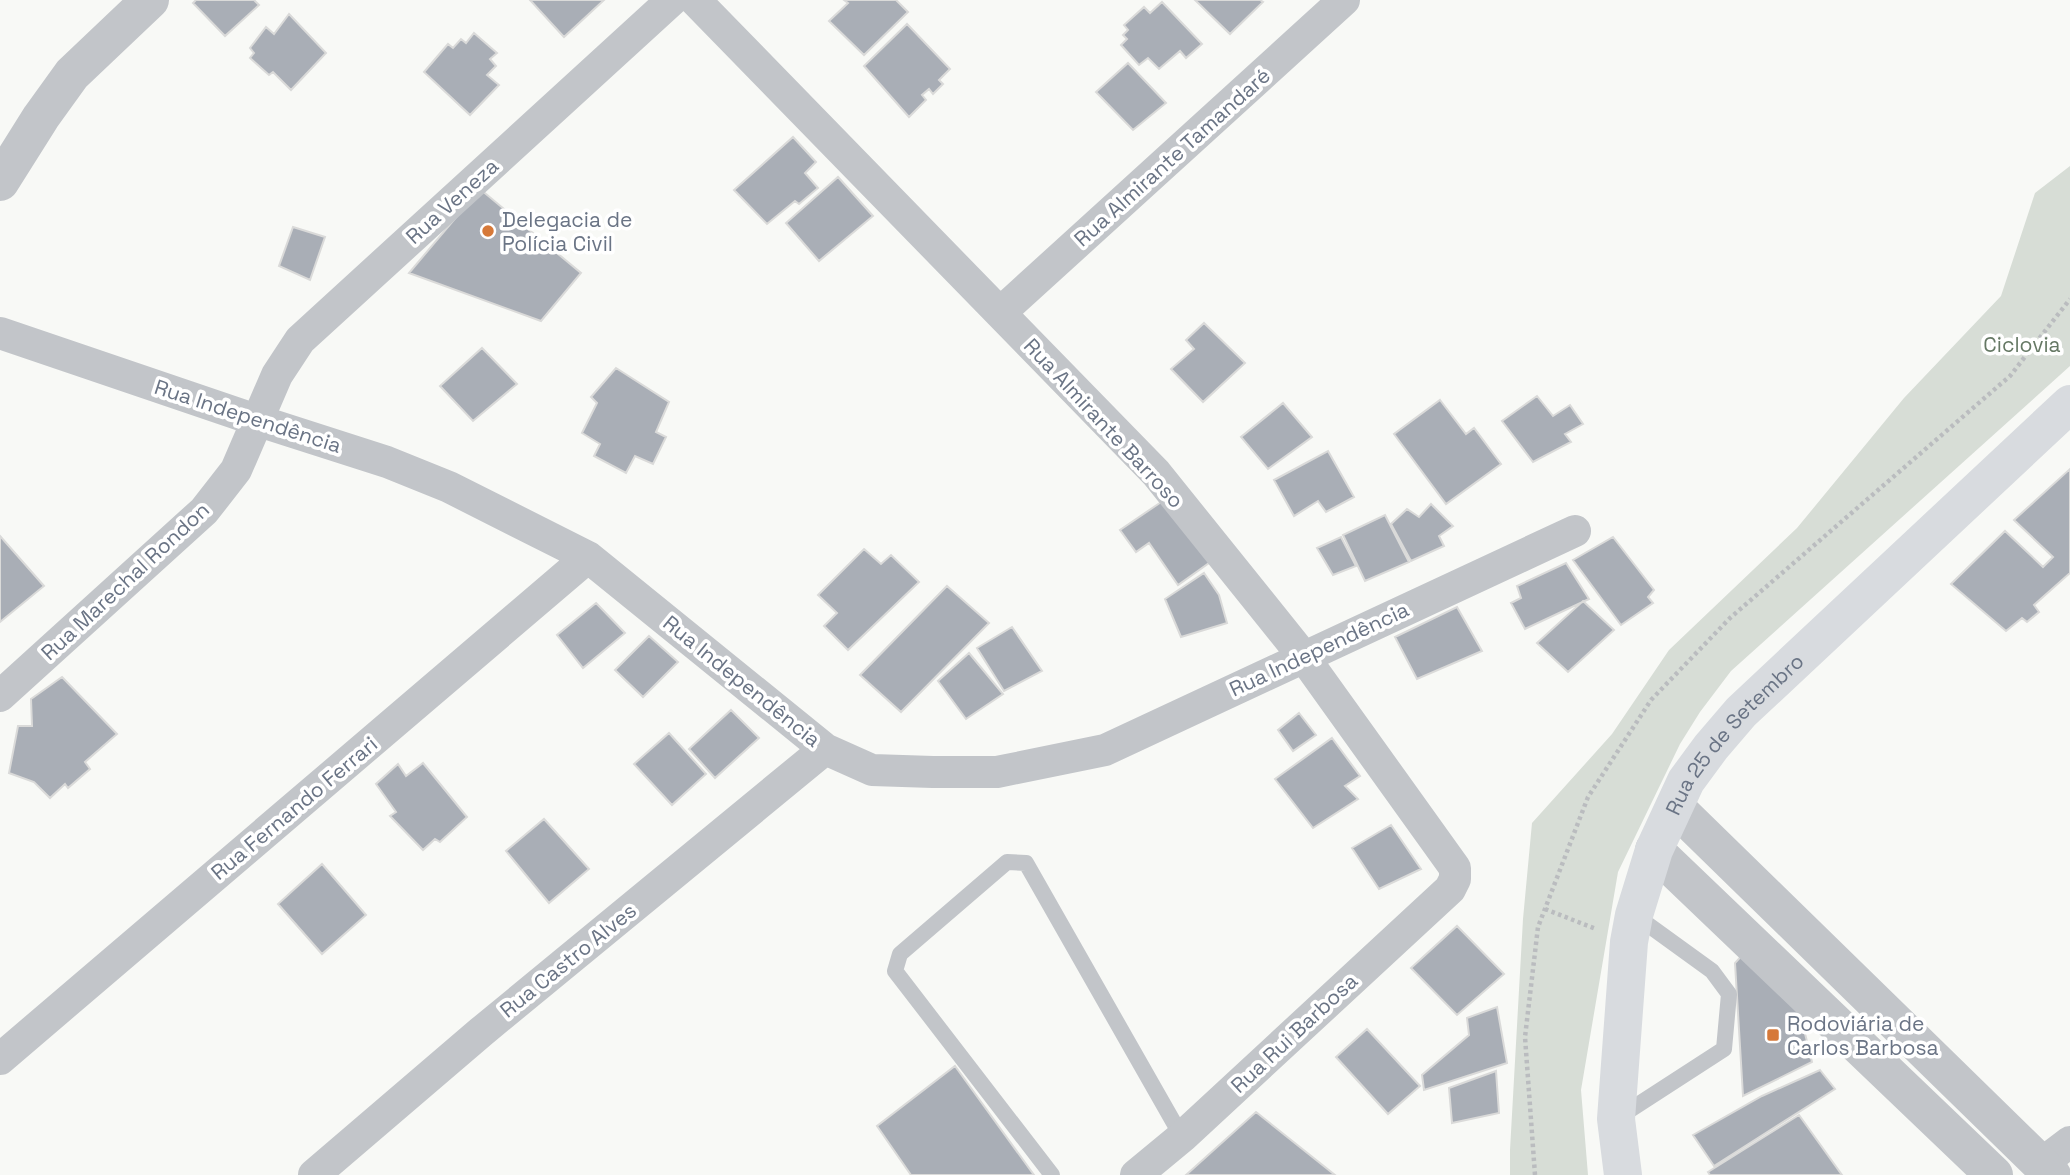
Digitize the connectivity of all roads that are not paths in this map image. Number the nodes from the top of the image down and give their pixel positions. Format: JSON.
{"nodes":[{"id":1,"x":150,"y":0,"type":"edge"},
{"id":2,"x":673,"y":0,"type":"edge"},
{"id":3,"x":695,"y":0,"type":"edge"},
{"id":4,"x":1344,"y":0,"type":"edge"},
{"id":5,"x":0,"y":182,"type":"edge"},
{"id":6,"x":1000,"y":313,"type":"junction"},
{"id":7,"x":0,"y":333,"type":"edge"},
{"id":8,"x":2070,"y":404,"type":"edge"},
{"id":9,"x":256,"y":420,"type":"junction"},
{"id":10,"x":1575,"y":531,"type":"dead end"},
{"id":11,"x":588,"y":557,"type":"junction"},
{"id":12,"x":1303,"y":656,"type":"junction"},
{"id":13,"x":0,"y":696,"type":"edge"},
{"id":14,"x":825,"y":749,"type":"junction"},
{"id":15,"x":1675,"y":807,"type":"junction"},
{"id":16,"x":1654,"y":850,"type":"junction"},
{"id":17,"x":1450,"y":889,"type":"joint"},
{"id":18,"x":1632,"y":928,"type":"junction"},
{"id":19,"x":0,"y":1059,"type":"edge"},
{"id":20,"x":1616,"y":1119,"type":"junction"},
{"id":21,"x":1182,"y":1137,"type":"junction"},
{"id":22,"x":2054,"y":1160,"type":"edge"},
{"id":23,"x":314,"y":1175,"type":"edge"},
{"id":24,"x":1052,"y":1175,"type":"edge"},
{"id":25,"x":1136,"y":1175,"type":"edge"},
{"id":26,"x":1623,"y":1175,"type":"edge"},
{"id":27,"x":1994,"y":1175,"type":"edge"}],
"edges":[{"from":1,"to":5,"type":"street"},
{"from":2,"to":9,"type":"street","name":"Rua Veneza"},
{"from":3,"to":6,"type":"street","name":"Rua Almirante Barroso"},
{"from":4,"to":6,"type":"street","name":"Rua Almirante Tamandaré"},
{"from":6,"to":12,"type":"street","name":"Rua Almirante Barroso"},
{"from":7,"to":9,"type":"street","name":"Rua Independência"},
{"from":8,"to":15,"type":"main road","name":"Rua 25 de Setembro"},
{"from":9,"to":11,"type":"street","name":"Rua Independência"},
{"from":9,"to":13,"type":"street","name":"Rua Marechal Rondon"},
{"from":10,"to":12,"type":"street","name":"Rua Independência"},
{"from":11,"to":14,"type":"street","name":"Rua Independência"},
{"from":11,"to":19,"type":"street","name":"Rua Fernando Ferrari"},
{"from":12,"to":14,"type":"street","name":"Rua Independência"},
{"from":12,"to":17,"type":"street","name":"Rua Almirante Barroso"},
{"from":14,"to":23,"type":"street","name":"Rua Castro Alves"},
{"from":15,"to":16,"type":"main road","name":"Rua 25 de Setembro"},
{"from":15,"to":22,"type":"street"},
{"from":16,"to":18,"type":"main road","name":"Rua 25 de Setembro"},
{"from":16,"to":27,"type":"street"},
{"from":17,"to":21,"type":"street","name":"Rua Rui Barbosa"},
{"from":18,"to":20,"type":"main road","name":"Rua 25 de Setembro"},
{"from":18,"to":20,"type":"lane"},
{"from":20,"to":26,"type":"main road","name":"Rua 25 de Setembro"},
{"from":21,"to":24,"type":"lane"},
{"from":21,"to":25,"type":"street","name":"Rua Rui Barbosa"}]}
